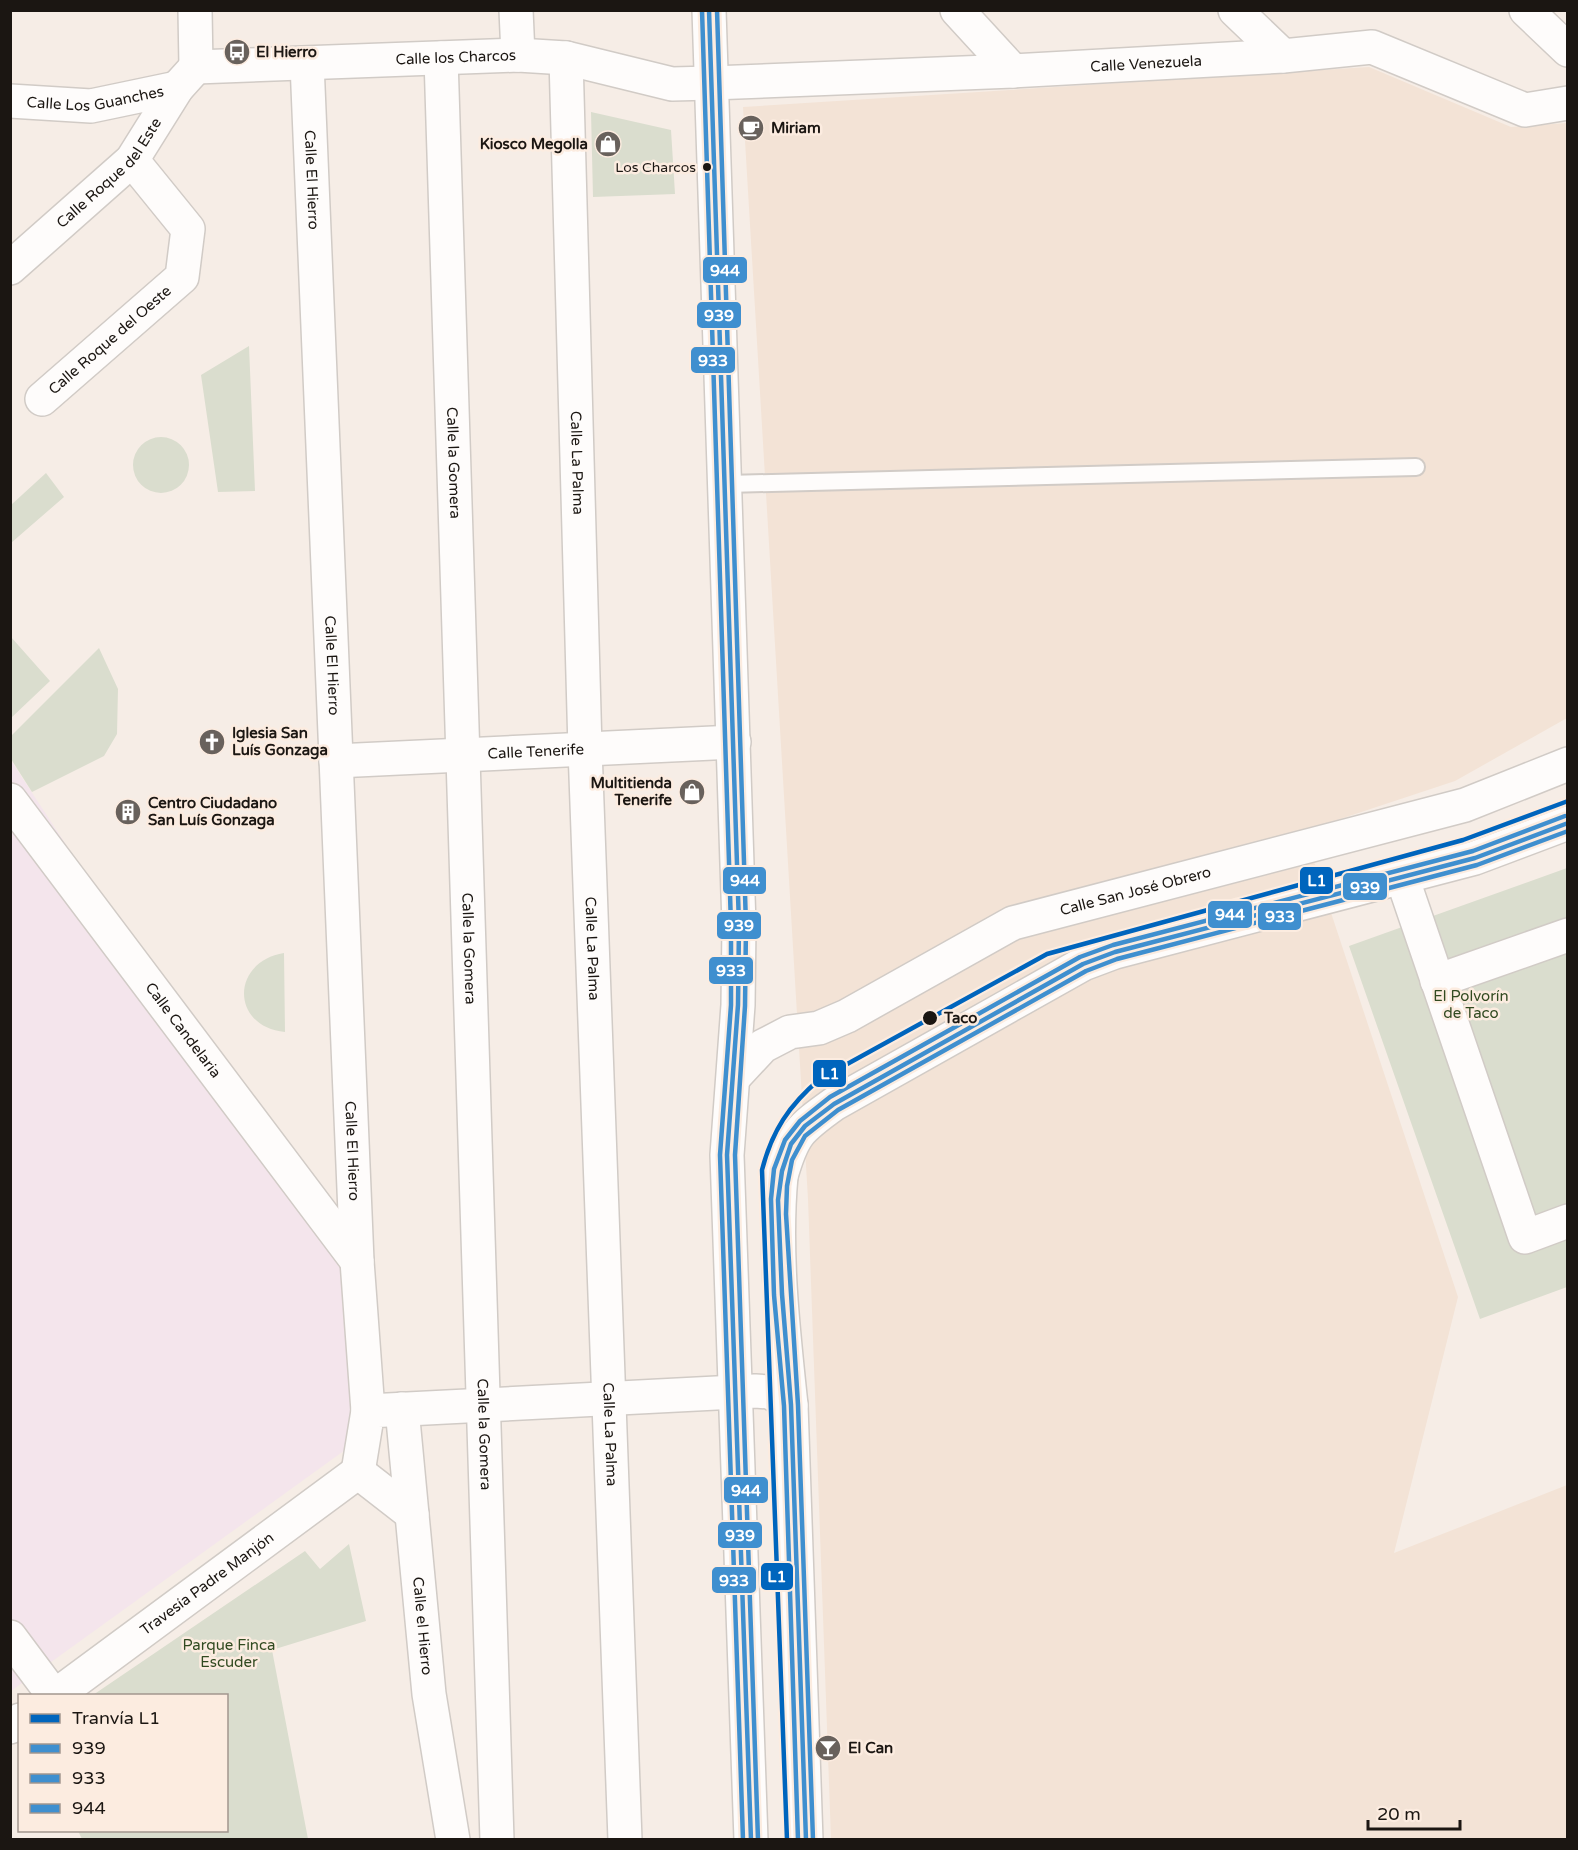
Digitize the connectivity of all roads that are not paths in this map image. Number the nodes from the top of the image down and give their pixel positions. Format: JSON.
{"nodes":[{"id":1,"x":516,"y":10,"type":"edge"},
{"id":2,"x":709,"y":10,"type":"edge"},
{"id":3,"x":957,"y":10,"type":"edge"},
{"id":4,"x":1235,"y":10,"type":"edge"},
{"id":5,"x":1526,"y":10,"type":"edge"},
{"id":6,"x":195,"y":11,"type":"edge"},
{"id":7,"x":1568,"y":50,"type":"edge"},
{"id":8,"x":518,"y":55,"type":"junction"},
{"id":9,"x":1283,"y":56,"type":"junction"},
{"id":10,"x":441,"y":58,"type":"junction"},
{"id":11,"x":566,"y":58,"type":"junction"},
{"id":12,"x":307,"y":63,"type":"junction"},
{"id":13,"x":1013,"y":71,"type":"junction"},
{"id":14,"x":187,"y":77,"type":"junction"},
{"id":15,"x":712,"y":83,"type":"junction"},
{"id":16,"x":10,"y":101,"type":"edge"},
{"id":17,"x":120,"y":101,"type":"junction"},
{"id":18,"x":1568,"y":103,"type":"edge"},
{"id":19,"x":137,"y":152,"type":"junction"},
{"id":20,"x":10,"y":268,"type":"edge"},
{"id":21,"x":42,"y":399,"type":"dead end"},
{"id":22,"x":1416,"y":467,"type":"dead end"},
{"id":23,"x":726,"y":484,"type":"junction"},
{"id":24,"x":734,"y":742,"type":"junction"},
{"id":25,"x":585,"y":749,"type":"junction"},
{"id":26,"x":463,"y":755,"type":"junction"},
{"id":27,"x":336,"y":761,"type":"junction"},
{"id":28,"x":1568,"y":764,"type":"edge"},
{"id":29,"x":10,"y":800,"type":"edge"},
{"id":30,"x":1568,"y":823,"type":"edge"},
{"id":31,"x":1402,"y":877,"type":"junction"},
{"id":32,"x":1568,"y":935,"type":"edge"},
{"id":33,"x":1437,"y":981,"type":"junction"},
{"id":34,"x":735,"y":1076,"type":"junction"},
{"id":35,"x":1568,"y":1221,"type":"edge"},
{"id":36,"x":357,"y":1262,"type":"junction"},
{"id":37,"x":735,"y":1392,"type":"junction"},
{"id":38,"x":607,"y":1397,"type":"junction"},
{"id":39,"x":484,"y":1405,"type":"junction"},
{"id":40,"x":791,"y":1405,"type":"junction"},
{"id":41,"x":402,"y":1409,"type":"junction"},
{"id":42,"x":368,"y":1411,"type":"junction"},
{"id":43,"x":358,"y":1472,"type":"junction"},
{"id":44,"x":412,"y":1514,"type":"junction"},
{"id":45,"x":10,"y":1637,"type":"edge"},
{"id":46,"x":53,"y":1694,"type":"edge"},
{"id":47,"x":55,"y":1694,"type":"edge"},
{"id":48,"x":456,"y":1835,"type":"edge"},
{"id":49,"x":494,"y":1838,"type":"edge"},
{"id":50,"x":625,"y":1839,"type":"edge"},
{"id":51,"x":751,"y":1839,"type":"edge"},
{"id":52,"x":806,"y":1839,"type":"edge"}],
"edges":[{"from":1,"to":8,"type":"street"},
{"from":2,"to":15,"type":"street"},
{"from":3,"to":13,"type":"street"},
{"from":4,"to":9,"type":"street"},
{"from":5,"to":7,"type":"street"},
{"from":6,"to":14,"type":"street"},
{"from":8,"to":10,"type":"street","name":"Calle los Charcos"},
{"from":8,"to":11,"type":"street","name":"Calle los Charcos"},
{"from":9,"to":13,"type":"street","name":"Calle Venezuela"},
{"from":9,"to":18,"type":"street","name":"Calle Venezuela"},
{"from":10,"to":12,"type":"street","name":"Calle los Charcos"},
{"from":10,"to":26,"type":"street","name":"Calle la Gomera"},
{"from":11,"to":15,"type":"street","name":"Calle los Charcos"},
{"from":11,"to":25,"type":"street","name":"Calle La Palma"},
{"from":12,"to":14,"type":"street","name":"Calle los Charcos"},
{"from":12,"to":27,"type":"street","name":"Calle El Hierro"},
{"from":13,"to":15,"type":"street","name":"Calle Venezuela"},
{"from":14,"to":17,"type":"street","name":"Calle Los Guanches"},
{"from":14,"to":19,"type":"street","name":"Calle Roque del Este"},
{"from":15,"to":23,"type":"street"},
{"from":16,"to":17,"type":"street","name":"Calle Los Guanches"},
{"from":17,"to":19,"type":"street","name":"Calle Roque del Oeste"},
{"from":19,"to":20,"type":"street","name":"Calle Roque del Este"},
{"from":19,"to":21,"type":"street","name":"Calle Roque del Oeste"},
{"from":22,"to":23,"type":"lane"},
{"from":23,"to":24,"type":"street"},
{"from":24,"to":25,"type":"street","name":"Calle Tenerife"},
{"from":24,"to":34,"type":"street"},
{"from":25,"to":26,"type":"street","name":"Calle Tenerife"},
{"from":25,"to":38,"type":"street","name":"Calle La Palma"},
{"from":26,"to":27,"type":"street","name":"Calle Tenerife"},
{"from":26,"to":39,"type":"street","name":"Calle la Gomera"},
{"from":27,"to":36,"type":"street","name":"Calle El Hierro"},
{"from":28,"to":34,"type":"street","name":"Calle San José Obrero"},
{"from":29,"to":36,"type":"street","name":"Calle Candelaria"},
{"from":30,"to":31,"type":"street"},
{"from":31,"to":33,"type":"street"},
{"from":31,"to":40,"type":"street"},
{"from":32,"to":33,"type":"street"},
{"from":33,"to":35,"type":"street"},
{"from":34,"to":37,"type":"street"},
{"from":36,"to":42,"type":"street","name":"Calle El Hierro"},
{"from":37,"to":38,"type":"street"},
{"from":37,"to":40,"type":"street"},
{"from":37,"to":51,"type":"street"},
{"from":38,"to":39,"type":"street"},
{"from":38,"to":50,"type":"street","name":"Calle La Palma"},
{"from":39,"to":41,"type":"street"},
{"from":39,"to":49,"type":"street","name":"Calle la Gomera"},
{"from":40,"to":52,"type":"street"},
{"from":41,"to":42,"type":"street"},
{"from":41,"to":44,"type":"street","name":"Calle el Hierro"},
{"from":42,"to":43,"type":"street","name":"Calle El Hierro"},
{"from":43,"to":44,"type":"street"},
{"from":43,"to":47,"type":"street","name":"Travesía Padre Manjón"},
{"from":44,"to":48,"type":"street","name":"Calle el Hierro"},
{"from":45,"to":46,"type":"street"}]}
